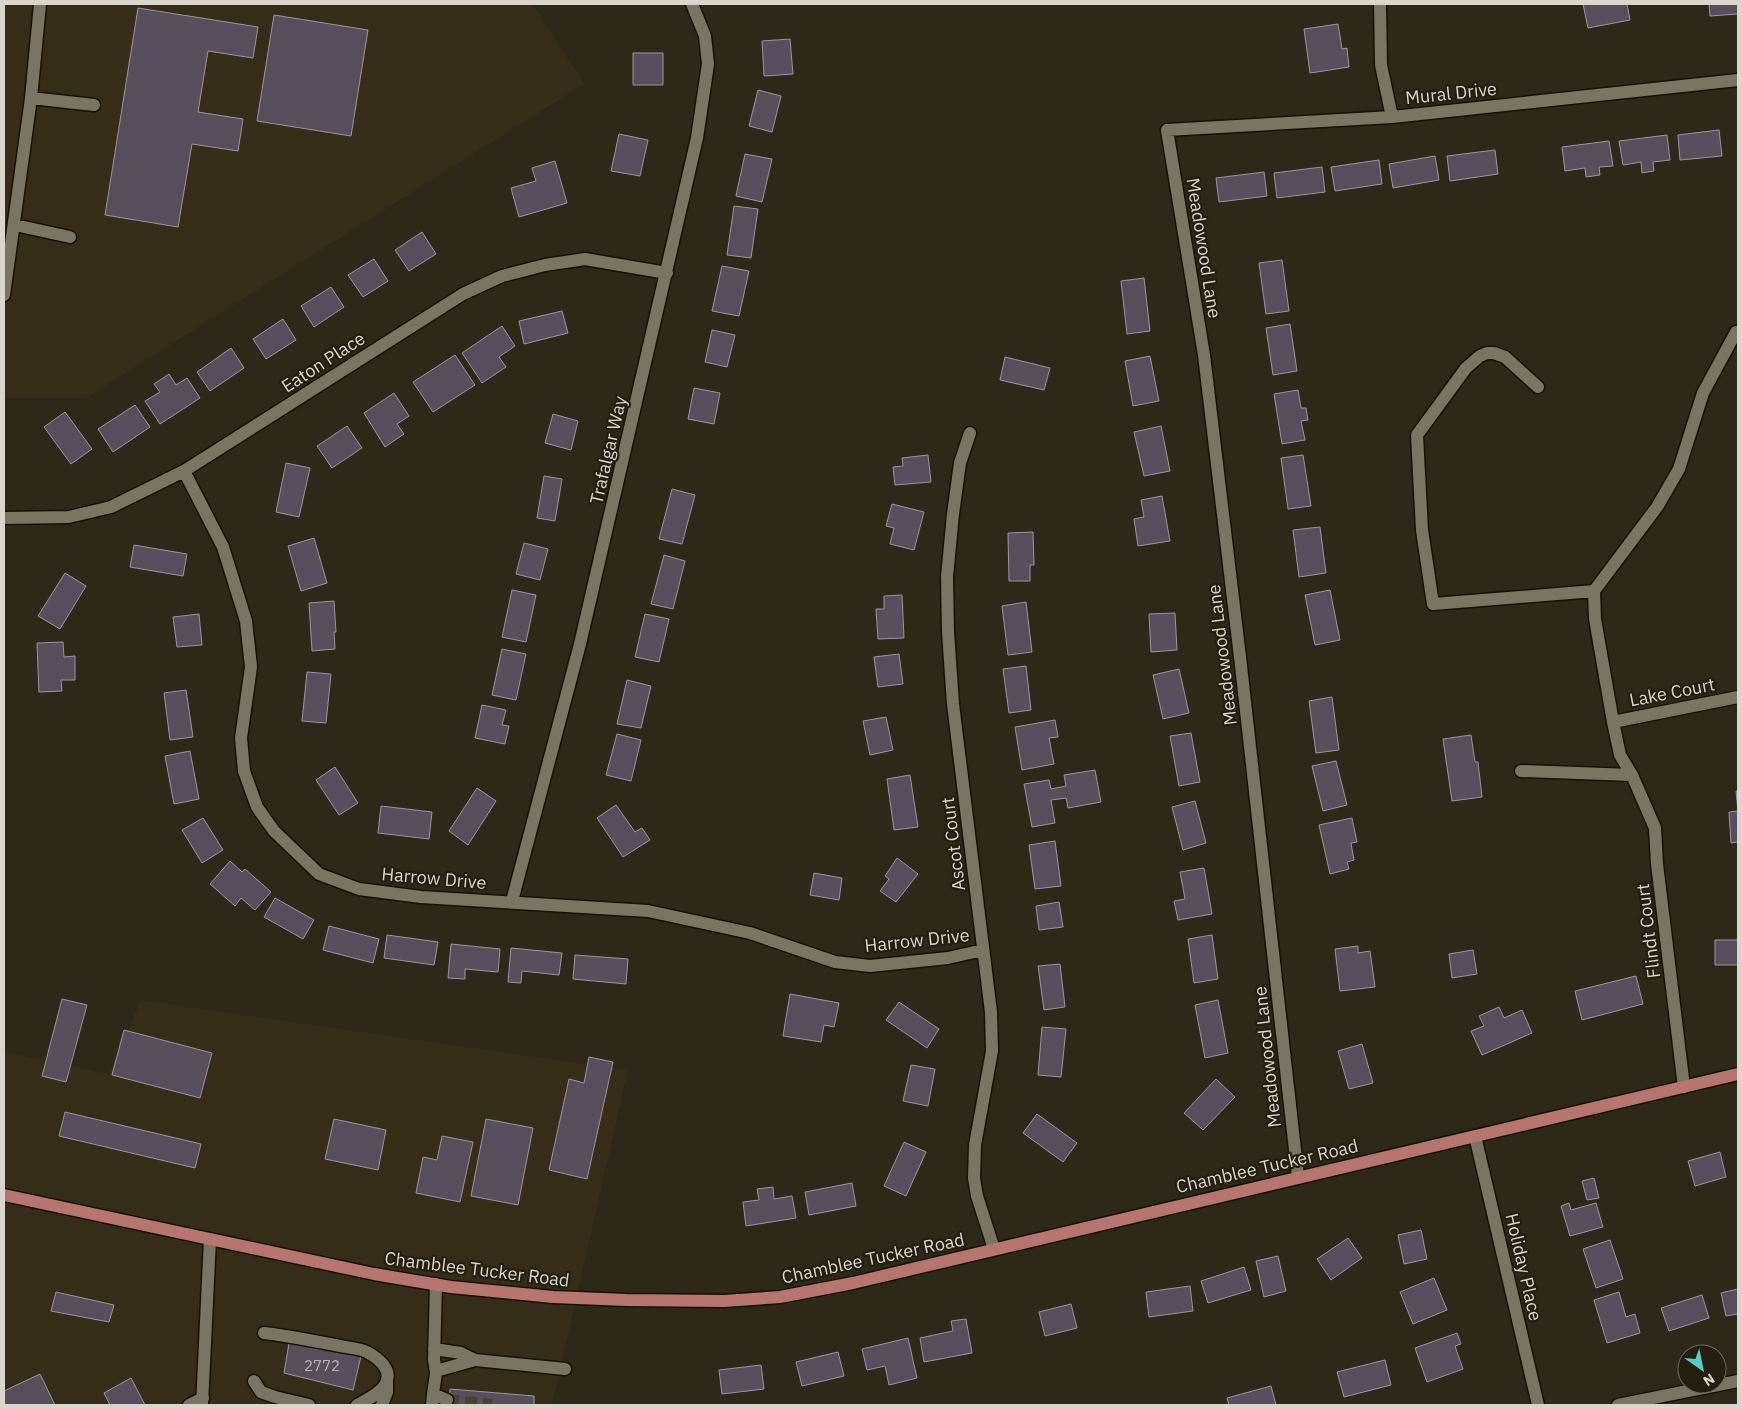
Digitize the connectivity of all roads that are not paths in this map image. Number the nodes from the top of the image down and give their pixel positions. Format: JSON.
{"nodes":[{"id":1,"x":40,"y":4,"type":"edge"},
{"id":2,"x":692,"y":4,"type":"edge"},
{"id":3,"x":1380,"y":4,"type":"edge"},
{"id":4,"x":1738,"y":80,"type":"edge"},
{"id":5,"x":31,"y":98,"type":"junction"},
{"id":6,"x":94,"y":105,"type":"dead end"},
{"id":7,"x":1392,"y":117,"type":"junction"},
{"id":8,"x":1167,"y":130,"type":"joint"},
{"id":9,"x":14,"y":225,"type":"junction"},
{"id":10,"x":70,"y":237,"type":"dead end"},
{"id":11,"x":667,"y":273,"type":"junction"},
{"id":12,"x":4,"y":295,"type":"edge"},
{"id":13,"x":1736,"y":332,"type":"dead end"},
{"id":14,"x":1538,"y":387,"type":"dead end"},
{"id":15,"x":970,"y":433,"type":"dead end"},
{"id":16,"x":184,"y":471,"type":"junction"},
{"id":17,"x":4,"y":518,"type":"edge"},
{"id":18,"x":1594,"y":591,"type":"junction"},
{"id":19,"x":1738,"y":697,"type":"edge"},
{"id":20,"x":1613,"y":722,"type":"junction"},
{"id":21,"x":1521,"y":771,"type":"dead end"},
{"id":22,"x":1632,"y":775,"type":"junction"},
{"id":23,"x":512,"y":901,"type":"junction"},
{"id":24,"x":983,"y":950,"type":"junction"},
{"id":25,"x":1738,"y":1074,"type":"edge"},
{"id":26,"x":1684,"y":1087,"type":"junction"},
{"id":27,"x":1475,"y":1136,"type":"junction"},
{"id":28,"x":1298,"y":1177,"type":"junction"},
{"id":29,"x":4,"y":1195,"type":"edge"},
{"id":30,"x":210,"y":1239,"type":"junction"},
{"id":31,"x":994,"y":1249,"type":"junction"},
{"id":32,"x":436,"y":1284,"type":"junction"},
{"id":33,"x":264,"y":1333,"type":"dead end"},
{"id":34,"x":434,"y":1349,"type":"junction"},
{"id":35,"x":475,"y":1360,"type":"junction"},
{"id":36,"x":565,"y":1369,"type":"dead end"},
{"id":37,"x":436,"y":1371,"type":"junction"},
{"id":38,"x":387,"y":1380,"type":"junction"},
{"id":39,"x":1738,"y":1380,"type":"edge"},
{"id":40,"x":254,"y":1381,"type":"dead end"},
{"id":41,"x":432,"y":1400,"type":"edge"},
{"id":42,"x":447,"y":1400,"type":"dead end"},
{"id":43,"x":202,"y":1402,"type":"edge"},
{"id":44,"x":189,"y":1405,"type":"edge"},
{"id":45,"x":309,"y":1405,"type":"edge"},
{"id":46,"x":357,"y":1405,"type":"edge"},
{"id":47,"x":382,"y":1405,"type":"edge"},
{"id":48,"x":1538,"y":1405,"type":"edge"},
{"id":49,"x":1618,"y":1405,"type":"edge"}],
"edges":[{"from":1,"to":5,"type":"street"},
{"from":2,"to":11,"type":"street","name":"Trafalgar Way"},
{"from":3,"to":7,"type":"street"},
{"from":4,"to":7,"type":"street","name":"Mural Drive"},
{"from":5,"to":6,"type":"street"},
{"from":5,"to":9,"type":"street"},
{"from":7,"to":8,"type":"street","name":"Mural Drive"},
{"from":8,"to":28,"type":"street","name":"Meadowood Lane"},
{"from":9,"to":10,"type":"street"},
{"from":9,"to":12,"type":"street"},
{"from":11,"to":16,"type":"street","name":"Eaton Place"},
{"from":11,"to":23,"type":"street","name":"Trafalgar Way"},
{"from":13,"to":18,"type":"street"},
{"from":14,"to":18,"type":"street"},
{"from":15,"to":24,"type":"street","name":"Ascot Court"},
{"from":16,"to":17,"type":"street","name":"Eaton Place"},
{"from":16,"to":23,"type":"street","name":"Harrow Drive"},
{"from":18,"to":20,"type":"street","name":"Flindt Court"},
{"from":19,"to":20,"type":"street","name":"Lake Court"},
{"from":20,"to":22,"type":"street","name":"Flindt Court"},
{"from":21,"to":22,"type":"street"},
{"from":22,"to":26,"type":"street","name":"Flindt Court"},
{"from":23,"to":24,"type":"street","name":"Harrow Drive"},
{"from":24,"to":31,"type":"street","name":"Ascot Court"},
{"from":25,"to":26,"type":"main road","name":"Chamblee Tucker Road"},
{"from":26,"to":27,"type":"main road","name":"Chamblee Tucker Road"},
{"from":27,"to":28,"type":"main road","name":"Chamblee Tucker Road"},
{"from":27,"to":48,"type":"street","name":"Holiday Place"},
{"from":28,"to":31,"type":"main road","name":"Chamblee Tucker Road"},
{"from":29,"to":30,"type":"main road","name":"Chamblee Tucker Road"},
{"from":30,"to":32,"type":"main road","name":"Chamblee Tucker Road"},
{"from":30,"to":43,"type":"street"},
{"from":31,"to":32,"type":"main road","name":"Chamblee Tucker Road"},
{"from":32,"to":34,"type":"street"},
{"from":33,"to":38,"type":"street"},
{"from":34,"to":35,"type":"street"},
{"from":34,"to":37,"type":"street"},
{"from":35,"to":36,"type":"street"},
{"from":35,"to":37,"type":"street"},
{"from":37,"to":41,"type":"street"},
{"from":38,"to":46,"type":"street"},
{"from":38,"to":47,"type":"street"},
{"from":39,"to":49,"type":"street"},
{"from":40,"to":45,"type":"street"},
{"from":41,"to":42,"type":"street"},
{"from":43,"to":44,"type":"street"}]}
